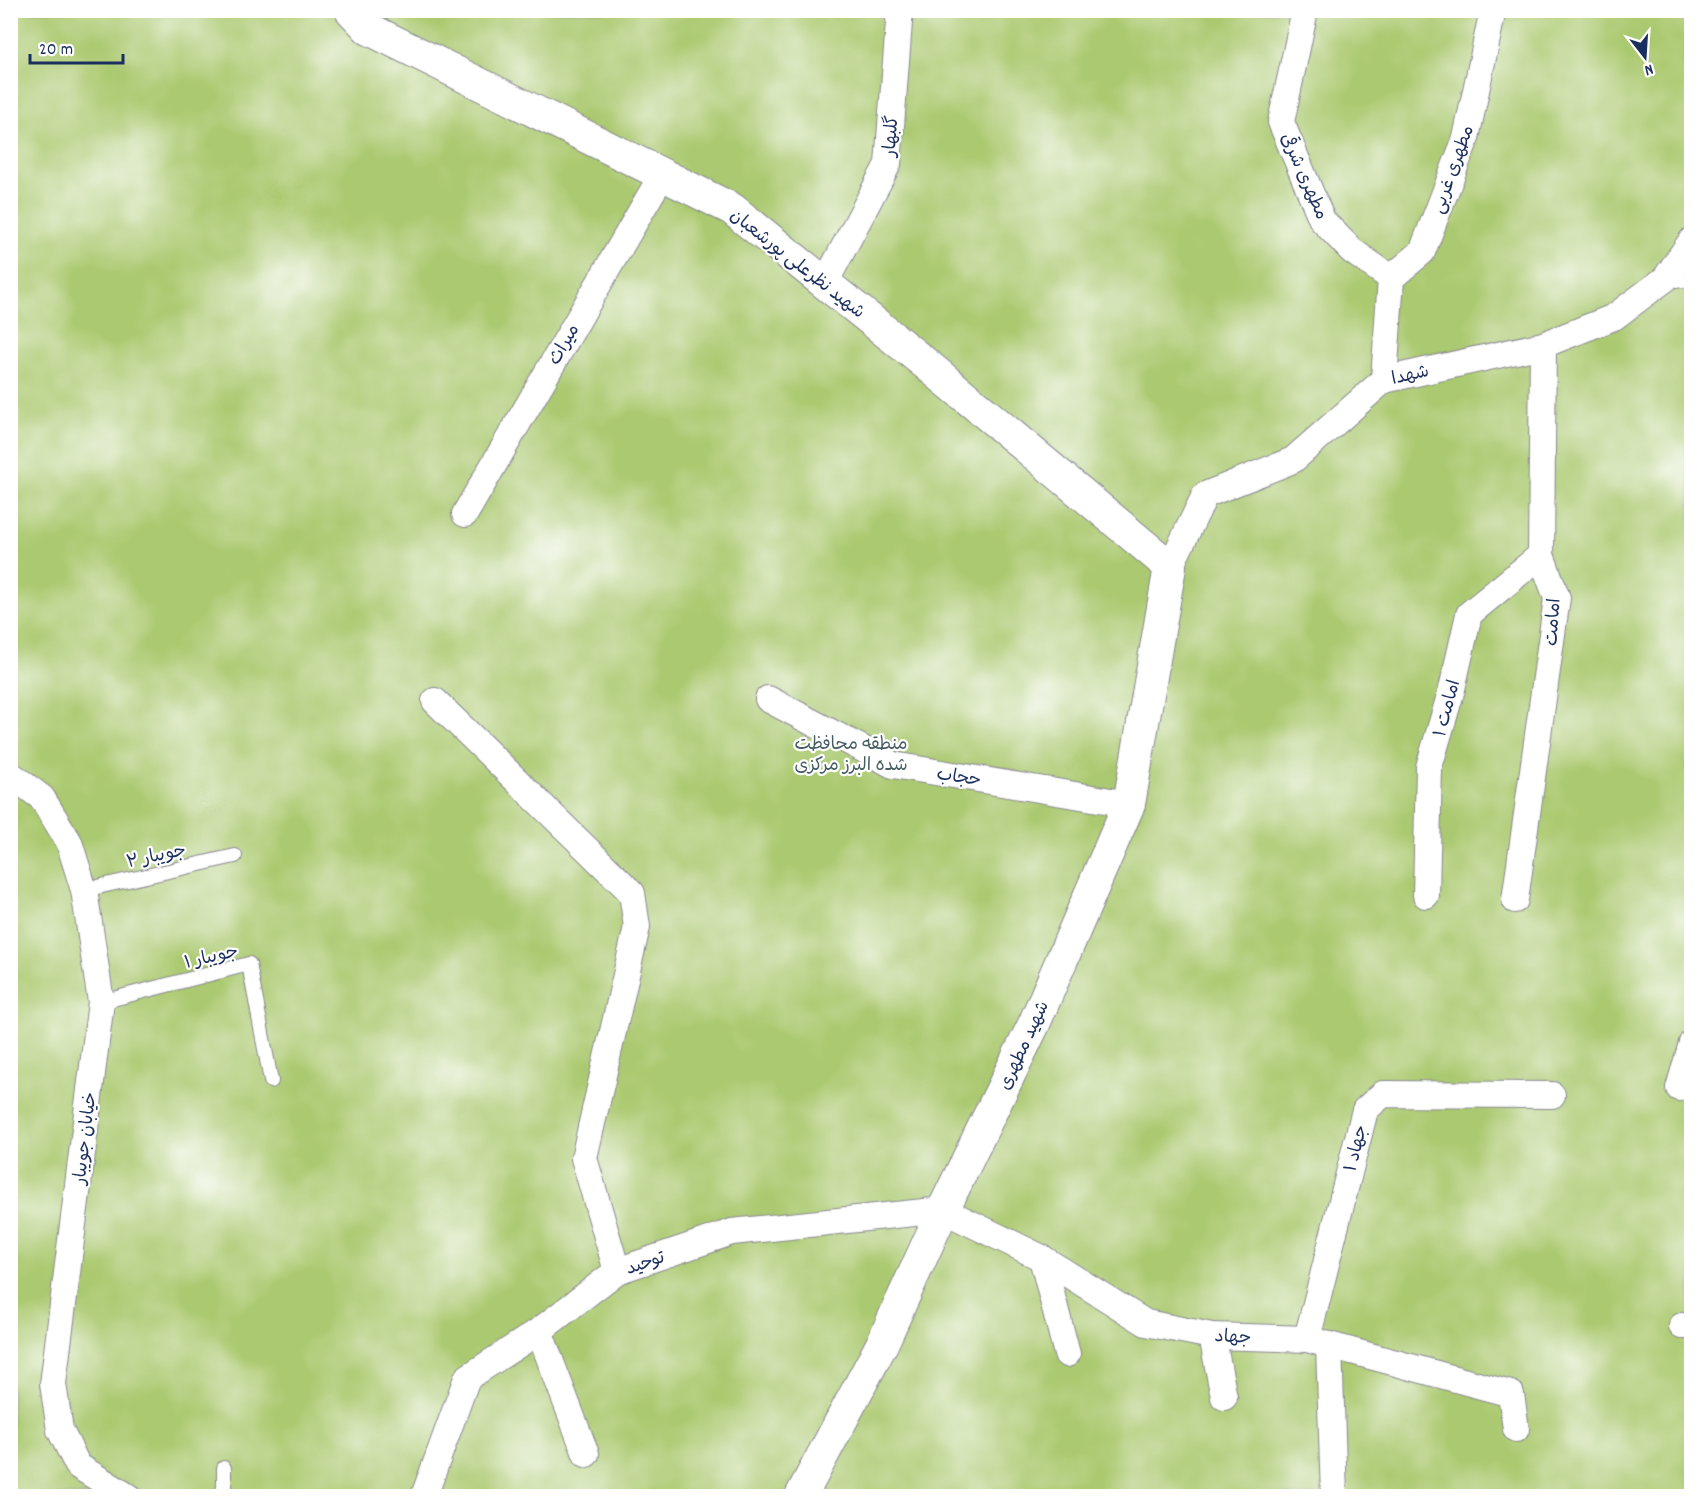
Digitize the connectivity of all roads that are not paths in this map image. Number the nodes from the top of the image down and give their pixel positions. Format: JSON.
{"nodes":[{"id":1,"x":351,"y":10,"type":"edge"},
{"id":2,"x":900,"y":10,"type":"edge"},
{"id":3,"x":1305,"y":10,"type":"edge"},
{"id":4,"x":1493,"y":10,"type":"edge"},
{"id":5,"x":662,"y":175,"type":"junction"},
{"id":6,"x":1692,"y":240,"type":"edge"},
{"id":7,"x":1391,"y":278,"type":"junction"},
{"id":8,"x":1665,"y":279,"type":"junction"},
{"id":9,"x":1692,"y":281,"type":"edge"},
{"id":10,"x":825,"y":283,"type":"junction"},
{"id":11,"x":1543,"y":345,"type":"junction"},
{"id":12,"x":1384,"y":380,"type":"junction"},
{"id":13,"x":465,"y":514,"type":"dead end"},
{"id":14,"x":1541,"y":555,"type":"junction"},
{"id":15,"x":1170,"y":567,"type":"junction"},
{"id":16,"x":768,"y":699,"type":"dead end"},
{"id":17,"x":435,"y":701,"type":"dead end"},
{"id":18,"x":10,"y":774,"type":"edge"},
{"id":19,"x":1129,"y":804,"type":"junction"},
{"id":20,"x":235,"y":856,"type":"dead end"},
{"id":21,"x":84,"y":890,"type":"junction"},
{"id":22,"x":1426,"y":896,"type":"dead end"},
{"id":23,"x":1515,"y":900,"type":"dead end"},
{"id":24,"x":101,"y":1002,"type":"junction"},
{"id":25,"x":1692,"y":1043,"type":"edge"},
{"id":26,"x":271,"y":1081,"type":"dead end"},
{"id":27,"x":1679,"y":1088,"type":"dead end"},
{"id":28,"x":1552,"y":1095,"type":"dead end"},
{"id":29,"x":942,"y":1210,"type":"junction"},
{"id":30,"x":1042,"y":1258,"type":"junction"},
{"id":31,"x":617,"y":1271,"type":"junction"},
{"id":32,"x":539,"y":1331,"type":"junction"},
{"id":33,"x":1212,"y":1336,"type":"junction"},
{"id":34,"x":1318,"y":1342,"type":"junction"},
{"id":35,"x":1066,"y":1354,"type":"dead end"},
{"id":36,"x":1224,"y":1397,"type":"dead end"},
{"id":37,"x":1516,"y":1429,"type":"dead end"},
{"id":38,"x":586,"y":1454,"type":"dead end"},
{"id":39,"x":224,"y":1468,"type":"dead end"},
{"id":40,"x":127,"y":1497,"type":"edge"},
{"id":41,"x":224,"y":1497,"type":"edge"},
{"id":42,"x":424,"y":1497,"type":"edge"},
{"id":43,"x":801,"y":1497,"type":"edge"},
{"id":44,"x":1334,"y":1497,"type":"edge"}],
"edges":[{"from":1,"to":5,"type":"street","name":"شهید نظرعلی پورشعبان"},
{"from":2,"to":10,"type":"street","name":"گلبهار"},
{"from":3,"to":7,"type":"street","name":"مطهری شرقی"},
{"from":4,"to":7,"type":"street","name":"مطهری غربی"},
{"from":5,"to":10,"type":"street","name":"شهید نظرعلی پورشعبان"},
{"from":5,"to":13,"type":"street","name":"میراث"},
{"from":6,"to":8,"type":"street","name":"شهدا"},
{"from":7,"to":12,"type":"street"},
{"from":8,"to":9,"type":"lane"},
{"from":8,"to":11,"type":"street","name":"شهدا"},
{"from":10,"to":15,"type":"street","name":"شهید نظرعلی پورشعبان"},
{"from":11,"to":12,"type":"street","name":"شهدا"},
{"from":11,"to":14,"type":"street","name":"امامت"},
{"from":12,"to":15,"type":"street","name":"شهدا"},
{"from":14,"to":22,"type":"street","name":"امامت ۱"},
{"from":14,"to":23,"type":"street","name":"امامت"},
{"from":15,"to":19,"type":"street","name":"شهید مطهری"},
{"from":16,"to":19,"type":"street","name":"حجاب"},
{"from":17,"to":31,"type":"street"},
{"from":18,"to":21,"type":"street","name":"خیابان جویبار"},
{"from":19,"to":29,"type":"street","name":"شهید مطهری"},
{"from":20,"to":21,"type":"lane","name":"جویبار ۲"},
{"from":21,"to":24,"type":"street","name":"خیابان جویبار"},
{"from":24,"to":26,"type":"lane","name":"جویبار ۱"},
{"from":24,"to":40,"type":"street","name":"خیابان جویبار"},
{"from":25,"to":27,"type":"street"},
{"from":28,"to":34,"type":"street","name":"جهاد ۱"},
{"from":29,"to":30,"type":"street","name":"جهاد"},
{"from":29,"to":31,"type":"street","name":"توحید"},
{"from":29,"to":43,"type":"street","name":"شهید مطهری"},
{"from":30,"to":33,"type":"street","name":"جهاد"},
{"from":30,"to":35,"type":"street"},
{"from":31,"to":32,"type":"street","name":"توحید"},
{"from":32,"to":38,"type":"street"},
{"from":32,"to":42,"type":"street","name":"توحید"},
{"from":33,"to":34,"type":"street","name":"جهاد"},
{"from":33,"to":36,"type":"street"},
{"from":34,"to":37,"type":"street","name":"جهاد"},
{"from":34,"to":44,"type":"street","name":"جهاد ۱"},
{"from":39,"to":41,"type":"lane"}]}
